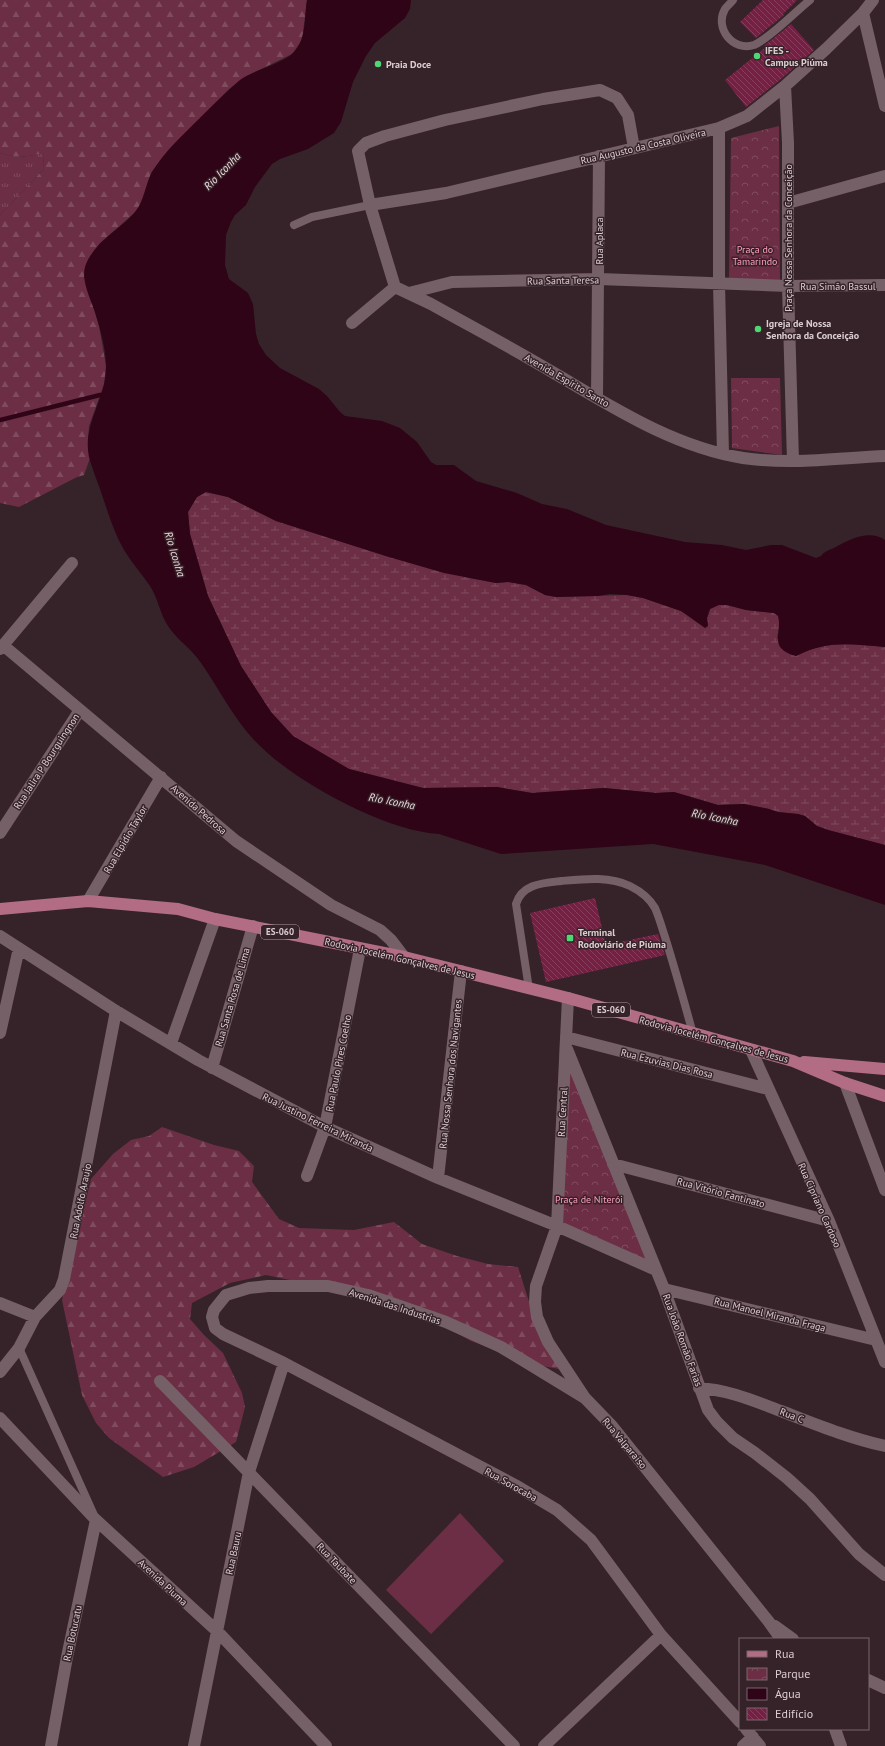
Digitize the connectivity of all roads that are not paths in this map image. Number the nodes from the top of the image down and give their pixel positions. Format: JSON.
{"nodes":[{"id":1,"x":733,"y":0,"type":"edge"},
{"id":2,"x":810,"y":0,"type":"edge"},
{"id":3,"x":873,"y":0,"type":"edge"},
{"id":4,"x":863,"y":13,"type":"junction"},
{"id":5,"x":785,"y":86,"type":"junction"},
{"id":6,"x":885,"y":106,"type":"edge"},
{"id":7,"x":719,"y":128,"type":"junction"},
{"id":8,"x":634,"y":148,"type":"junction"},
{"id":9,"x":600,"y":156,"type":"junction"},
{"id":10,"x":885,"y":176,"type":"edge"},
{"id":11,"x":788,"y":203,"type":"junction"},
{"id":12,"x":370,"y":205,"type":"junction"},
{"id":13,"x":294,"y":225,"type":"dead end"},
{"id":14,"x":599,"y":278,"type":"junction"},
{"id":15,"x":719,"y":284,"type":"junction"},
{"id":16,"x":885,"y":285,"type":"edge"},
{"id":17,"x":788,"y":286,"type":"junction"},
{"id":18,"x":395,"y":287,"type":"junction"},
{"id":19,"x":409,"y":293,"type":"junction"},
{"id":20,"x":352,"y":323,"type":"dead end"},
{"id":21,"x":596,"y":398,"type":"junction"},
{"id":22,"x":723,"y":454,"type":"junction"},
{"id":23,"x":885,"y":456,"type":"edge"},
{"id":24,"x":793,"y":461,"type":"junction"},
{"id":25,"x":72,"y":563,"type":"dead end"},
{"id":26,"x":2,"y":648,"type":"edge"},
{"id":27,"x":80,"y":710,"type":"junction"},
{"id":28,"x":161,"y":777,"type":"junction"},
{"id":29,"x":0,"y":833,"type":"edge"},
{"id":30,"x":88,"y":901,"type":"junction"},
{"id":31,"x":0,"y":910,"type":"edge"},
{"id":32,"x":215,"y":919,"type":"junction"},
{"id":33,"x":253,"y":926,"type":"junction"},
{"id":34,"x":0,"y":936,"type":"edge"},
{"id":35,"x":19,"y":948,"type":"junction"},
{"id":36,"x":360,"y":949,"type":"junction"},
{"id":37,"x":404,"y":957,"type":"junction"},
{"id":38,"x":461,"y":971,"type":"junction"},
{"id":39,"x":529,"y":989,"type":"junction"},
{"id":40,"x":568,"y":998,"type":"junction"},
{"id":41,"x":116,"y":1011,"type":"junction"},
{"id":42,"x":0,"y":1033,"type":"edge"},
{"id":43,"x":693,"y":1034,"type":"junction"},
{"id":44,"x":566,"y":1041,"type":"junction"},
{"id":45,"x":171,"y":1043,"type":"junction"},
{"id":46,"x":751,"y":1050,"type":"junction"},
{"id":47,"x":793,"y":1061,"type":"junction"},
{"id":48,"x":212,"y":1068,"type":"junction"},
{"id":49,"x":885,"y":1069,"type":"edge"},
{"id":50,"x":845,"y":1083,"type":"junction"},
{"id":51,"x":768,"y":1089,"type":"junction"},
{"id":52,"x":885,"y":1096,"type":"edge"},
{"id":53,"x":325,"y":1127,"type":"junction"},
{"id":54,"x":613,"y":1164,"type":"junction"},
{"id":55,"x":307,"y":1176,"type":"dead end"},
{"id":56,"x":438,"y":1178,"type":"junction"},
{"id":57,"x":885,"y":1190,"type":"edge"},
{"id":58,"x":829,"y":1221,"type":"junction"},
{"id":59,"x":557,"y":1226,"type":"junction"},
{"id":60,"x":656,"y":1270,"type":"junction"},
{"id":61,"x":664,"y":1289,"type":"junction"},
{"id":62,"x":0,"y":1303,"type":"edge"},
{"id":63,"x":35,"y":1317,"type":"junction"},
{"id":64,"x":215,"y":1328,"type":"joint"},
{"id":65,"x":876,"y":1340,"type":"junction"},
{"id":66,"x":19,"y":1348,"type":"junction"},
{"id":67,"x":885,"y":1362,"type":"edge"},
{"id":68,"x":284,"y":1363,"type":"junction"},
{"id":69,"x":0,"y":1368,"type":"edge"},
{"id":70,"x":160,"y":1380,"type":"dead end"},
{"id":71,"x":699,"y":1388,"type":"junction"},
{"id":72,"x":585,"y":1398,"type":"junction"},
{"id":73,"x":0,"y":1418,"type":"edge"},
{"id":74,"x":885,"y":1446,"type":"edge"},
{"id":75,"x":249,"y":1472,"type":"junction"},
{"id":76,"x":96,"y":1520,"type":"junction"},
{"id":77,"x":885,"y":1575,"type":"edge"},
{"id":78,"x":769,"y":1622,"type":"junction"},
{"id":79,"x":217,"y":1631,"type":"junction"},
{"id":80,"x":661,"y":1635,"type":"junction"},
{"id":81,"x":780,"y":1638,"type":"edge"},
{"id":82,"x":792,"y":1638,"type":"edge"},
{"id":83,"x":869,"y":1680,"type":"edge"},
{"id":84,"x":885,"y":1688,"type":"edge"},
{"id":85,"x":739,"y":1721,"type":"edge"},
{"id":86,"x":835,"y":1730,"type":"edge"},
{"id":87,"x":753,"y":1737,"type":"edge"},
{"id":88,"x":51,"y":1746,"type":"edge"},
{"id":89,"x":194,"y":1746,"type":"edge"},
{"id":90,"x":326,"y":1746,"type":"edge"},
{"id":91,"x":514,"y":1746,"type":"edge"},
{"id":92,"x":544,"y":1746,"type":"edge"},
{"id":93,"x":743,"y":1746,"type":"edge"},
{"id":94,"x":841,"y":1746,"type":"edge"}],
"edges":[{"from":1,"to":2,"type":"lane"},
{"from":3,"to":4,"type":"street","name":"Rua Augusto da Costa Oliveira"},
{"from":4,"to":5,"type":"street","name":"Rua Augusto da Costa Oliveira"},
{"from":4,"to":6,"type":"street"},
{"from":5,"to":7,"type":"street","name":"Rua Augusto da Costa Oliveira"},
{"from":5,"to":11,"type":"street","name":"Praça Nossa Senhora da Conceição"},
{"from":7,"to":8,"type":"street","name":"Rua Augusto da Costa Oliveira"},
{"from":7,"to":15,"type":"street"},
{"from":8,"to":9,"type":"street","name":"Rua Augusto da Costa Oliveira"},
{"from":8,"to":12,"type":"street"},
{"from":9,"to":12,"type":"street","name":"Rua Augusto da Costa Oliveira"},
{"from":9,"to":14,"type":"street","name":"Rua Aplaca"},
{"from":10,"to":11,"type":"street"},
{"from":11,"to":17,"type":"street","name":"Praça Nossa Senhora da Conceição"},
{"from":12,"to":13,"type":"lane"},
{"from":12,"to":18,"type":"street"},
{"from":14,"to":15,"type":"street","name":"Rua Santa Teresa"},
{"from":14,"to":19,"type":"street","name":"Rua Santa Teresa"},
{"from":14,"to":21,"type":"street","name":"Rua Aplaca"},
{"from":15,"to":17,"type":"street","name":"Rua Simão Bassul"},
{"from":15,"to":22,"type":"street"},
{"from":16,"to":17,"type":"street","name":"Rua Simão Bassul"},
{"from":17,"to":24,"type":"street","name":"Praça Nossa Senhora da Conceição"},
{"from":18,"to":19,"type":"street","name":"Avenida Espírito Santo"},
{"from":18,"to":20,"type":"street"},
{"from":19,"to":21,"type":"street","name":"Avenida Espírito Santo"},
{"from":21,"to":22,"type":"street","name":"Avenida Espírito Santo"},
{"from":22,"to":24,"type":"street","name":"Avenida Espírito Santo"},
{"from":23,"to":24,"type":"street","name":"Avenida Espírito Santo"},
{"from":25,"to":26,"type":"street"},
{"from":26,"to":27,"type":"street","name":"Avenida Pedrosa"},
{"from":27,"to":28,"type":"street","name":"Avenida Pedrosa"},
{"from":27,"to":29,"type":"street","name":"Rua Jalira P Bourguingnon"},
{"from":28,"to":30,"type":"street","name":"Rua Elpidio Taylor"},
{"from":28,"to":37,"type":"street","name":"Avenida Pedrosa"},
{"from":30,"to":31,"type":"main road","name":"Rodovia Jocelém Gonçalves de Jesus","number":"ES-060"},
{"from":30,"to":32,"type":"main road","name":"Rodovia Jocelém Gonçalves de Jesus","number":"ES-060"},
{"from":32,"to":33,"type":"main road","name":"Rodovia Jocelém Gonçalves de Jesus","number":"ES-060"},
{"from":32,"to":45,"type":"street"},
{"from":33,"to":36,"type":"main road","name":"Rodovia Jocelém Gonçalves de Jesus","number":"ES-060"},
{"from":33,"to":48,"type":"street","name":"Rua Santa Rosa de Lima"},
{"from":34,"to":35,"type":"street","name":"Rua Justino Ferreira Miranda"},
{"from":35,"to":41,"type":"street","name":"Rua Justino Ferreira Miranda"},
{"from":35,"to":42,"type":"street"},
{"from":36,"to":37,"type":"main road","name":"Rodovia Jocelém Gonçalves de Jesus","number":"ES-060"},
{"from":36,"to":53,"type":"street","name":"Rua Paulo Pires Coelho"},
{"from":37,"to":38,"type":"main road","name":"Rodovia Jocelém Gonçalves de Jesus","number":"ES-060"},
{"from":38,"to":39,"type":"main road","name":"Rodovia Jocelém Gonçalves de Jesus","number":"ES-060"},
{"from":38,"to":56,"type":"street","name":"Rua Nossa Senhora dos Navigantes"},
{"from":39,"to":40,"type":"main road","name":"Rodovia Jocelém Gonçalves de Jesus","number":"ES-060"},
{"from":39,"to":43,"type":"lane"},
{"from":40,"to":43,"type":"main road","name":"Rodovia Jocelém Gonçalves de Jesus","number":"ES-060"},
{"from":40,"to":44,"type":"street","name":"Rua Central"},
{"from":41,"to":45,"type":"street","name":"Rua Justino Ferreira Miranda"},
{"from":41,"to":63,"type":"street","name":"Rua Adolfo Araujo"},
{"from":43,"to":46,"type":"main road","name":"Rodovia Jocelém Gonçalves de Jesus","number":"ES-060"},
{"from":44,"to":51,"type":"street","name":"Rua Ezuvias Dias Rosa"},
{"from":44,"to":54,"type":"street","name":"Rua João Romão Farias"},
{"from":44,"to":59,"type":"street","name":"Rua Central"},
{"from":45,"to":48,"type":"street","name":"Rua Justino Ferreira Miranda"},
{"from":46,"to":47,"type":"main road","name":"Rodovia Jocelém Gonçalves de Jesus","number":"ES-060"},
{"from":46,"to":51,"type":"street","name":"Rua Cipriano Cardoso"},
{"from":47,"to":49,"type":"main road","name":"Rodovia Jocelém Gonçalves de Jesus","number":"ES-060"},
{"from":47,"to":50,"type":"main road","name":"Rodovia Jocelém Gonçalves de Jesus","number":"ES-060"},
{"from":48,"to":53,"type":"street","name":"Rua Justino Ferreira Miranda"},
{"from":50,"to":52,"type":"main road","name":"Rodovia Jocelém Gonçalves de Jesus","number":"ES-060"},
{"from":50,"to":57,"type":"street"},
{"from":51,"to":58,"type":"street","name":"Rua Cipriano Cardoso"},
{"from":53,"to":55,"type":"street","name":"Rua Paulo Pires Coelho"},
{"from":53,"to":56,"type":"street","name":"Rua Justino Ferreira Miranda"},
{"from":54,"to":58,"type":"street","name":"Rua Vitório Fantinato"},
{"from":54,"to":60,"type":"street","name":"Rua João Romão Farias"},
{"from":56,"to":59,"type":"street","name":"Rua Justino Ferreira Miranda"},
{"from":58,"to":65,"type":"street","name":"Rua Cipriano Cardoso"},
{"from":59,"to":60,"type":"street","name":"Rua Justino Ferreira Miranda"},
{"from":59,"to":72,"type":"street","name":"Rua Valparaiso"},
{"from":60,"to":61,"type":"street","name":"Rua João Romão Farias"},
{"from":61,"to":65,"type":"street","name":"Rua Manoel Miranda Fraga"},
{"from":61,"to":71,"type":"street","name":"Rua João Romão Farias"},
{"from":62,"to":63,"type":"street"},
{"from":63,"to":66,"type":"street","name":"Rua Adolfo Araujo"},
{"from":64,"to":68,"type":"street","name":"Rua Sorocaba"},
{"from":64,"to":72,"type":"street","name":"Avenida das Industrias"},
{"from":65,"to":67,"type":"street","name":"Rua Cipriano Cardoso"},
{"from":66,"to":69,"type":"street","name":"Rua Adolfo Araujo"},
{"from":66,"to":76,"type":"lane"},
{"from":68,"to":75,"type":"street","name":"Rua Bauru"},
{"from":68,"to":80,"type":"street","name":"Rua Sorocaba"},
{"from":70,"to":75,"type":"street","name":"Rua Taubate"},
{"from":71,"to":74,"type":"street","name":"Rua C"},
{"from":71,"to":77,"type":"street","name":"Rua João Romão Farias"},
{"from":72,"to":78,"type":"street","name":"Rua Valparaiso"},
{"from":73,"to":76,"type":"street","name":"Avenida Piuma"},
{"from":75,"to":79,"type":"street","name":"Rua Bauru"},
{"from":75,"to":91,"type":"street","name":"Rua Taubate"},
{"from":76,"to":79,"type":"street","name":"Avenida Piuma"},
{"from":76,"to":88,"type":"street","name":"Rua Botucatu"},
{"from":78,"to":81,"type":"street","name":"Rua Valparaiso"},
{"from":78,"to":82,"type":"street"},
{"from":79,"to":89,"type":"street","name":"Rua Bauru"},
{"from":79,"to":90,"type":"street","name":"Avenida Piuma"},
{"from":80,"to":85,"type":"street","name":"Rua Sorocaba"},
{"from":80,"to":92,"type":"street"},
{"from":83,"to":84,"type":"street"},
{"from":86,"to":94,"type":"street"},
{"from":87,"to":93,"type":"street"}]}
